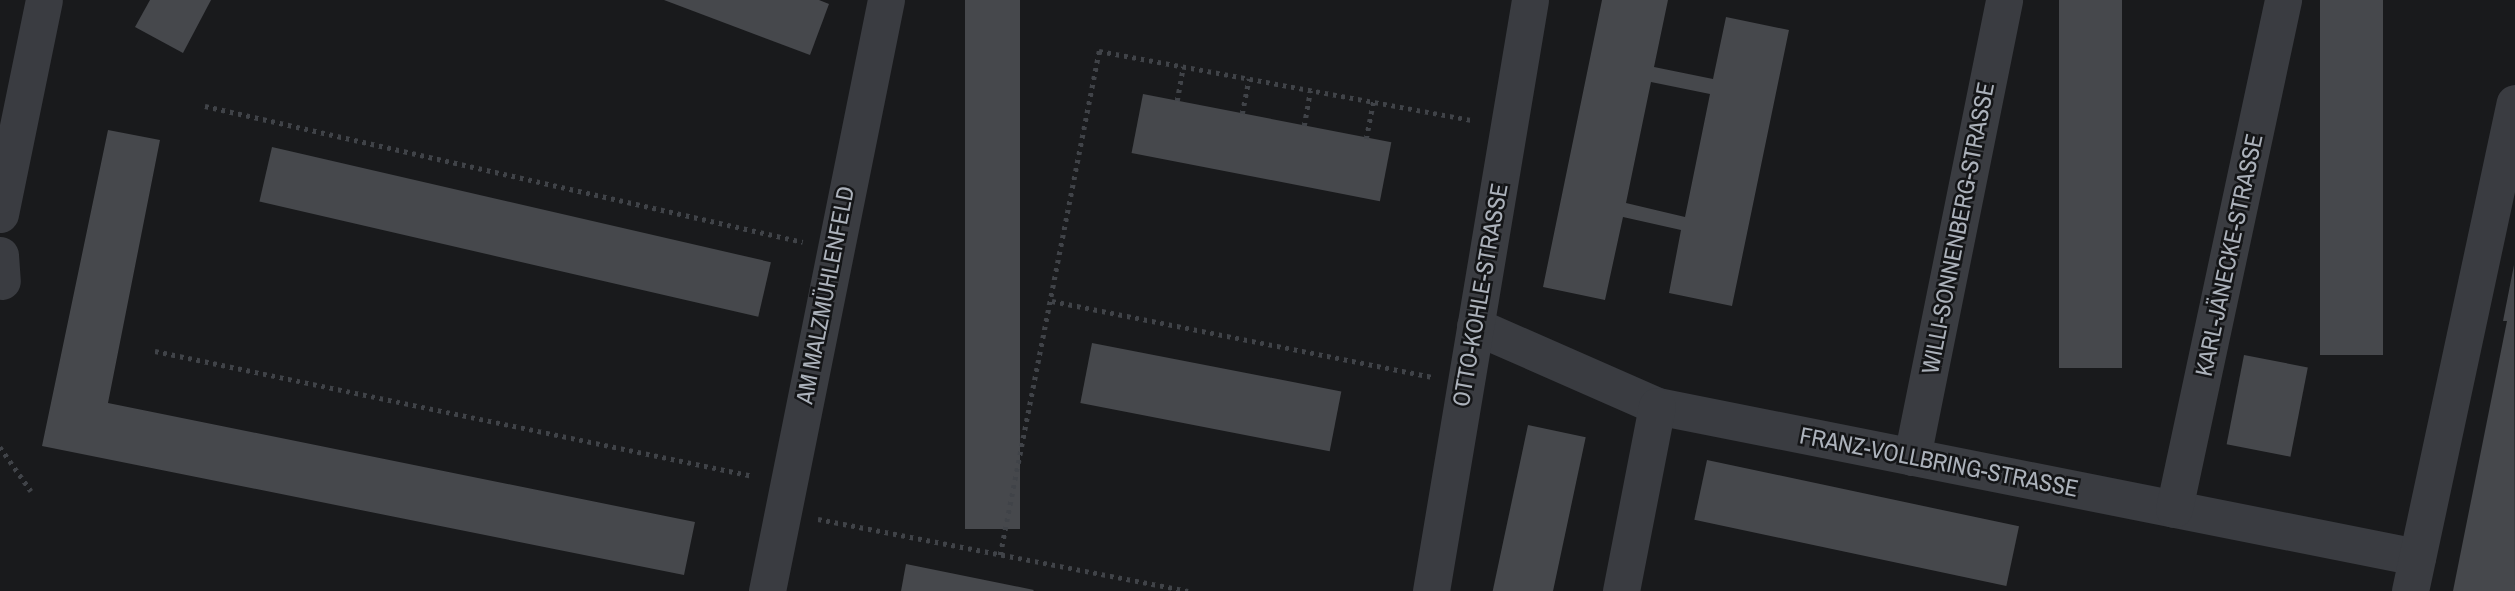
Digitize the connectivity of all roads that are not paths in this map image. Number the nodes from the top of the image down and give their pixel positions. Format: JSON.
{"nodes":[{"id":1,"x":44,"y":0,"type":"edge"},
{"id":2,"x":886,"y":0,"type":"edge"},
{"id":3,"x":1530,"y":0,"type":"edge"},
{"id":4,"x":2004,"y":0,"type":"edge"},
{"id":5,"x":2283,"y":0,"type":"edge"},
{"id":6,"x":2515,"y":103,"type":"edge"},
{"id":7,"x":0,"y":214,"type":"edge"},
{"id":8,"x":1475,"y":326,"type":"junction"},
{"id":9,"x":1657,"y":406,"type":"junction"},
{"id":10,"x":1912,"y":457,"type":"junction"},
{"id":11,"x":2174,"y":509,"type":"junction"},
{"id":12,"x":2414,"y":574,"type":"edge"},
{"id":13,"x":767,"y":591,"type":"edge"},
{"id":14,"x":1431,"y":591,"type":"edge"},
{"id":15,"x":1621,"y":591,"type":"edge"}],
"edges":[{"from":1,"to":7,"type":"street"},
{"from":2,"to":13,"type":"street","name":"AM MALZMÜHLENFELD"},
{"from":3,"to":8,"type":"street","name":"OTTO-KOHLE-STRASSE"},
{"from":4,"to":10,"type":"street","name":"WILLI-SONNENBERG-STRASSE"},
{"from":5,"to":11,"type":"street","name":"KARL-JÄNECKE-STRASSE"},
{"from":6,"to":12,"type":"street"},
{"from":8,"to":9,"type":"street","name":"FRANZ-VOLLBRING-STRASSE"},
{"from":8,"to":14,"type":"street","name":"OTTO-KOHLE-STRASSE"},
{"from":9,"to":10,"type":"street","name":"FRANZ-VOLLBRING-STRASSE"},
{"from":9,"to":15,"type":"street"},
{"from":10,"to":11,"type":"street","name":"FRANZ-VOLLBRING-STRASSE"},
{"from":11,"to":12,"type":"street","name":"FRANZ-VOLLBRING-STRASSE"}]}
